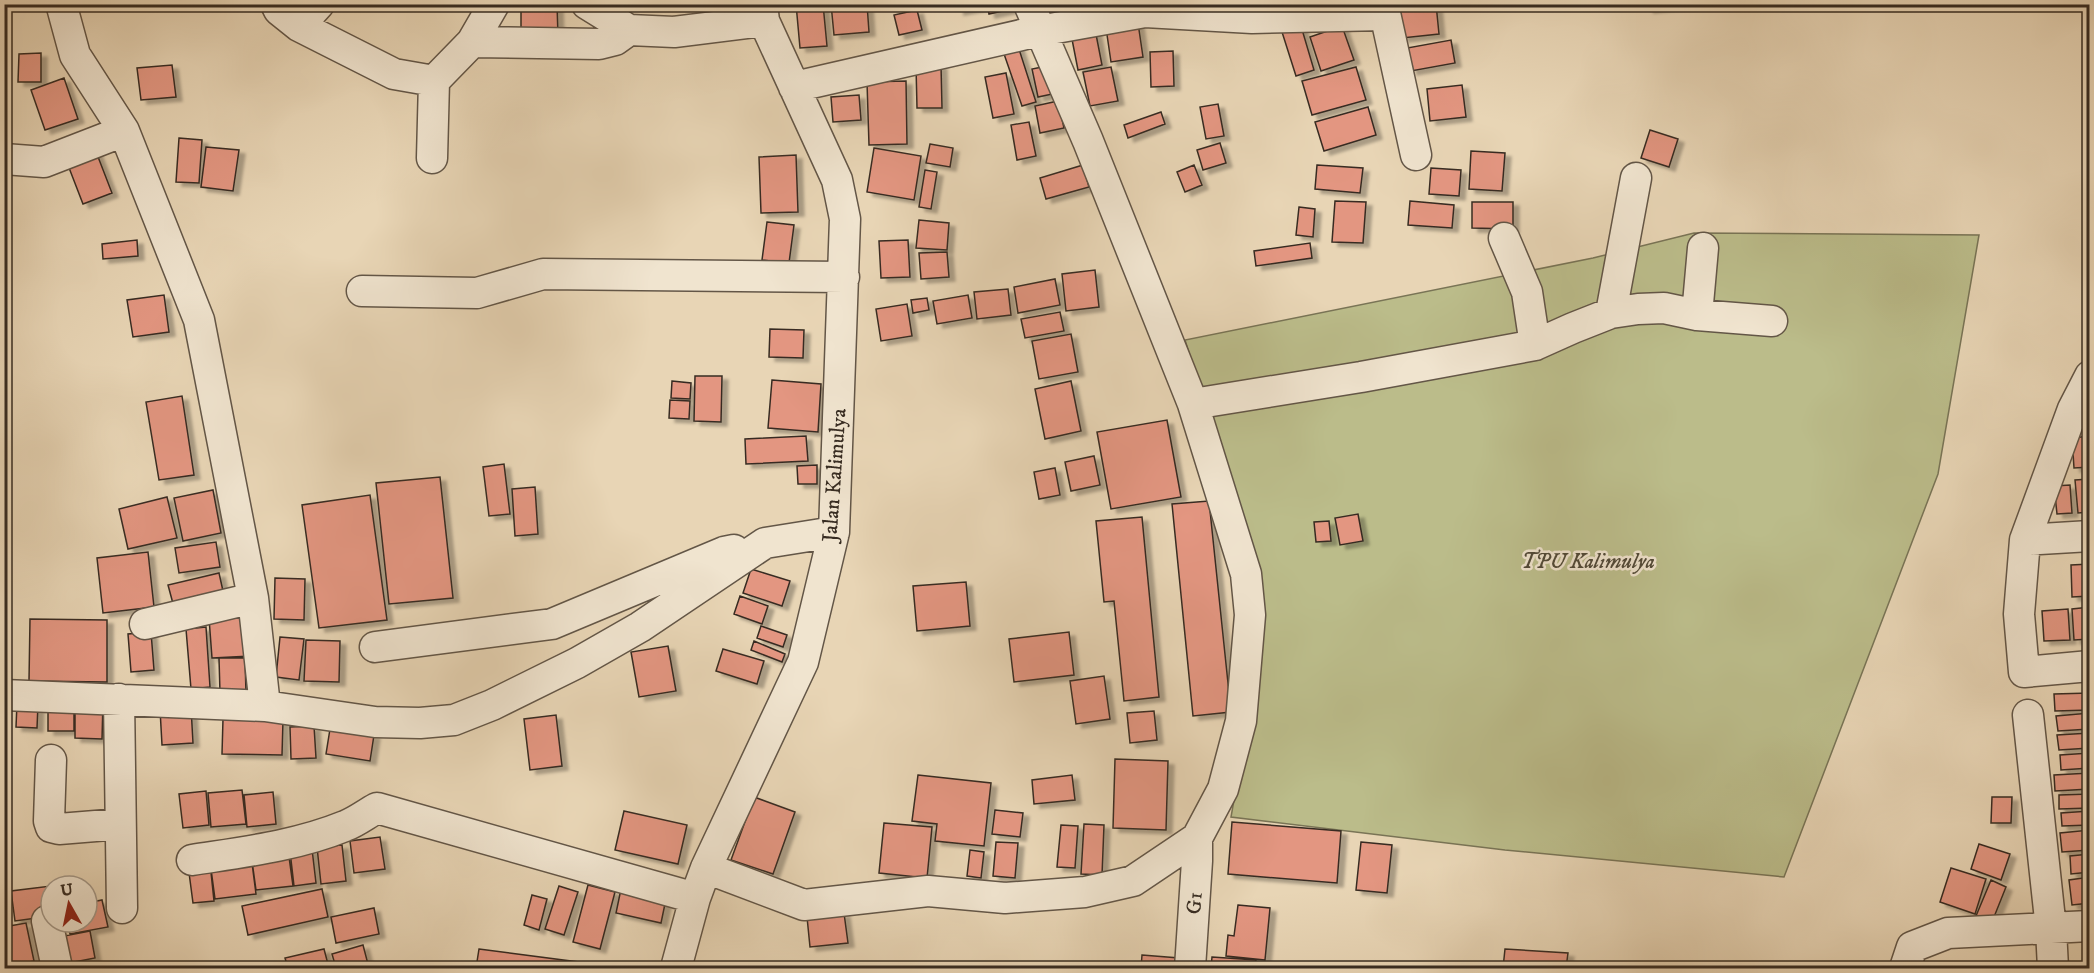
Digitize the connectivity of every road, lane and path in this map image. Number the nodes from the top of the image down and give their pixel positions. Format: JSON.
{"nodes":[{"id":1,"x":63,"y":4,"type":"edge"},
{"id":2,"x":276,"y":4,"type":"edge"},
{"id":3,"x":319,"y":4,"type":"edge"},
{"id":4,"x":494,"y":4,"type":"edge"},
{"id":5,"x":587,"y":4,"type":"edge"},
{"id":6,"x":1145,"y":8,"type":"edge"},
{"id":7,"x":1383,"y":10,"type":"edge"},
{"id":8,"x":1253,"y":11,"type":"edge"},
{"id":9,"x":763,"y":13,"type":"edge"},
{"id":10,"x":1034,"y":18,"type":"edge"},
{"id":11,"x":299,"y":26,"type":"junction"},
{"id":12,"x":629,"y":30,"type":"junction"},
{"id":13,"x":472,"y":42,"type":"junction"},
{"id":14,"x":434,"y":81,"type":"junction"},
{"id":15,"x":794,"y":87,"type":"junction"},
{"id":16,"x":123,"y":131,"type":"junction"},
{"id":17,"x":1416,"y":155,"type":"dead end"},
{"id":18,"x":432,"y":158,"type":"dead end"},
{"id":19,"x":4,"y":159,"type":"edge"},
{"id":20,"x":1636,"y":178,"type":"dead end"},
{"id":21,"x":1504,"y":238,"type":"dead end"},
{"id":22,"x":1703,"y":248,"type":"dead end"},
{"id":23,"x":844,"y":277,"type":"junction"},
{"id":24,"x":362,"y":291,"type":"dead end"},
{"id":25,"x":1611,"y":313,"type":"junction"},
{"id":26,"x":1696,"y":315,"type":"junction"},
{"id":27,"x":1772,"y":321,"type":"dead end"},
{"id":28,"x":1535,"y":345,"type":"junction"},
{"id":29,"x":2090,"y":376,"type":"edge"},
{"id":30,"x":1193,"y":404,"type":"junction"},
{"id":31,"x":2081,"y":409,"type":"edge"},
{"id":32,"x":834,"y":532,"type":"junction"},
{"id":33,"x":2090,"y":536,"type":"edge"},
{"id":34,"x":2025,"y":540,"type":"junction"},
{"id":35,"x":765,"y":543,"type":"junction"},
{"id":36,"x":253,"y":598,"type":"junction"},
{"id":37,"x":145,"y":624,"type":"dead end"},
{"id":38,"x":375,"y":647,"type":"dead end"},
{"id":39,"x":2090,"y":666,"type":"edge"},
{"id":40,"x":4,"y":695,"type":"edge"},
{"id":41,"x":118,"y":699,"type":"junction"},
{"id":42,"x":265,"y":706,"type":"junction"},
{"id":43,"x":2028,"y":715,"type":"dead end"},
{"id":44,"x":51,"y":760,"type":"dead end"},
{"id":45,"x":120,"y":824,"type":"junction"},
{"id":46,"x":1197,"y":838,"type":"junction"},
{"id":47,"x":192,"y":860,"type":"dead end"},
{"id":48,"x":706,"y":868,"type":"junction"},
{"id":49,"x":695,"y":898,"type":"junction"},
{"id":50,"x":122,"y":908,"type":"dead end"},
{"id":51,"x":2090,"y":926,"type":"edge"},
{"id":52,"x":2051,"y":929,"type":"junction"},
{"id":53,"x":50,"y":934,"type":"edge"},
{"id":54,"x":57,"y":969,"type":"edge"},
{"id":55,"x":676,"y":969,"type":"edge"},
{"id":56,"x":1190,"y":969,"type":"edge"},
{"id":57,"x":1905,"y":969,"type":"edge"},
{"id":58,"x":2053,"y":969,"type":"edge"}],
"edges":[{"from":1,"to":16,"type":"street"},
{"from":2,"to":11,"type":"street"},
{"from":3,"to":11,"type":"street"},
{"from":4,"to":13,"type":"street"},
{"from":5,"to":12,"type":"street"},
{"from":6,"to":8,"type":"street"},
{"from":6,"to":10,"type":"street"},
{"from":7,"to":8,"type":"street"},
{"from":7,"to":17,"type":"street"},
{"from":9,"to":12,"type":"street"},
{"from":9,"to":15,"type":"street","name":"Jalan Kalimulya"},
{"from":10,"to":15,"type":"street"},
{"from":10,"to":30,"type":"street"},
{"from":11,"to":14,"type":"street"},
{"from":12,"to":13,"type":"street"},
{"from":13,"to":14,"type":"street"},
{"from":14,"to":18,"type":"street"},
{"from":15,"to":23,"type":"street","name":"Jalan Kalimulya"},
{"from":16,"to":19,"type":"street"},
{"from":16,"to":36,"type":"street"},
{"from":20,"to":25,"type":"street"},
{"from":21,"to":28,"type":"street"},
{"from":22,"to":26,"type":"street"},
{"from":23,"to":24,"type":"street"},
{"from":23,"to":32,"type":"street","name":"Jalan Kalimulya"},
{"from":25,"to":26,"type":"street"},
{"from":25,"to":28,"type":"street"},
{"from":26,"to":27,"type":"street"},
{"from":28,"to":30,"type":"street"},
{"from":29,"to":31,"type":"street"},
{"from":30,"to":46,"type":"street"},
{"from":31,"to":34,"type":"street"},
{"from":32,"to":35,"type":"street"},
{"from":32,"to":48,"type":"street","name":"Jalan Kalimulya"},
{"from":33,"to":34,"type":"street"},
{"from":34,"to":39,"type":"street"},
{"from":35,"to":38,"type":"street"},
{"from":35,"to":42,"type":"street"},
{"from":36,"to":37,"type":"street"},
{"from":36,"to":42,"type":"street"},
{"from":40,"to":41,"type":"street"},
{"from":41,"to":42,"type":"street"},
{"from":41,"to":45,"type":"street"},
{"from":43,"to":52,"type":"street"},
{"from":44,"to":45,"type":"street"},
{"from":45,"to":50,"type":"street"},
{"from":46,"to":48,"type":"street"},
{"from":46,"to":56,"type":"street","name":"G1"},
{"from":47,"to":49,"type":"street"},
{"from":48,"to":49,"type":"street","name":"Jalan Kalimulya"},
{"from":49,"to":55,"type":"street","name":"Jalan Kalimulya"},
{"from":51,"to":52,"type":"street"},
{"from":52,"to":57,"type":"street"},
{"from":52,"to":58,"type":"street"},
{"from":53,"to":54,"type":"street"}]}
